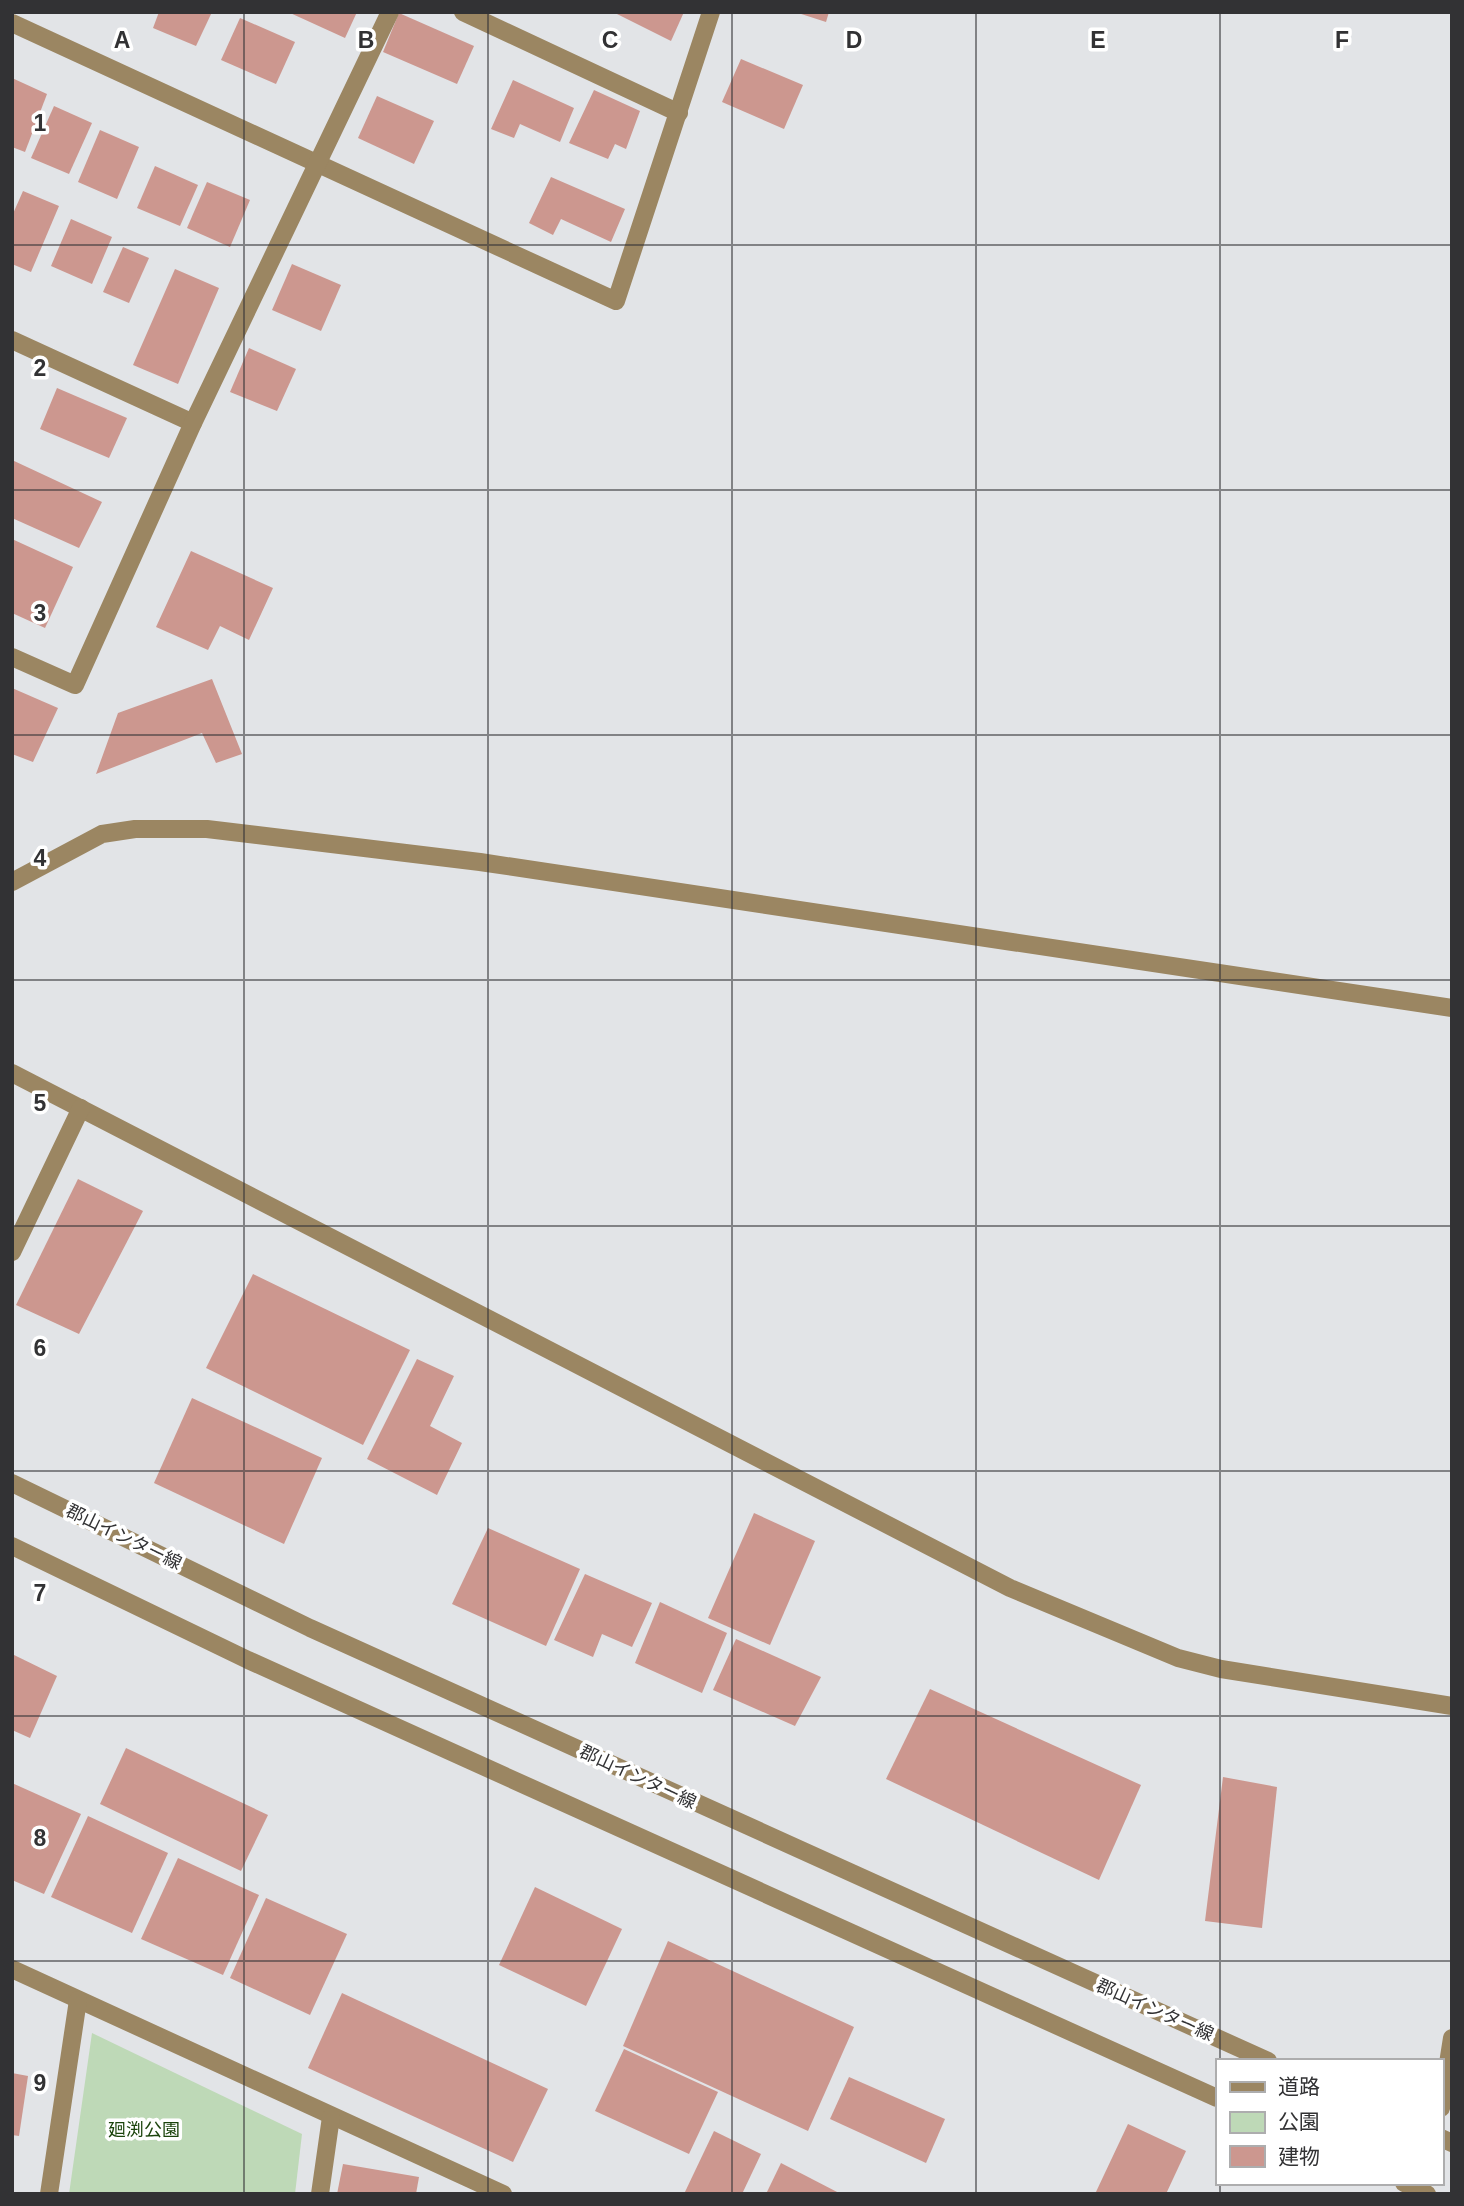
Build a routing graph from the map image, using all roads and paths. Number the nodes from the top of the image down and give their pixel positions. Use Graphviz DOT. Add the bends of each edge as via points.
graph roads {
  1 [pos="390,12"];
  2 [pos="463,12"];
  3 [pos="711,12"];
  4 [pos="12,23"];
  5 [pos="679,113"];
  6 [pos="318,165"];
  7 [pos="12,340"];
  8 [pos="193,423"];
  9 [pos="12,657"];
  10 [pos="12,882"];
  11 [pos="1452,1008"];
  12 [pos="12,1073"];
  13 [pos="81,1108"];
  14 [pos="12,1252"];
  15 [pos="12,1483"];
  16 [pos="12,1546"];
  17 [pos="1452,1706"];
  18 [pos="12,1969"];
  19 [pos="78,2000"];
  20 [pos="1452,2038"];
  21 [pos="1264,2059"];
  22 [pos="1443,2095"];
  23 [pos="1216,2098"];
  24 [pos="331,2117"];
  25 [pos="1408,2185"];
  26 [pos="49,2194"];
  27 [pos="320,2194"];
  28 [pos="503,2194"];
  29 [pos="1428,2194"];
  1 -- 6 [label="street"];
  2 -- 5 [label="street"];
  3 -- 5 [label="street"];
  4 -- 6 [label="street"];
  5 -- 6 [label="street" via="616,301"];
  6 -- 8 [label="street"];
  7 -- 8 [label="street"];
  8 -- 9 [label="street" via="75,685"];
  10 -- 11 [label="street" via="102,834 135,828 207,829 494,864"];
  12 -- 13 [label="street"];
  13 -- 14 [label="street"];
  13 -- 17 [label="street" via="1010,1588 1101,1629 1220,1669"];
  15 -- 21 [label="street, 郡山インター線" via="310,1628"];
  16 -- 23 [label="street" via="248,1660"];
  18 -- 19 [label="street"];
  19 -- 24 [label="street"];
  19 -- 26 [label="street"];
  20 -- 22 [label="street"];
  24 -- 27 [label="street"];
  24 -- 28 [label="street"];
  25 -- 29 [label="street"];
}
